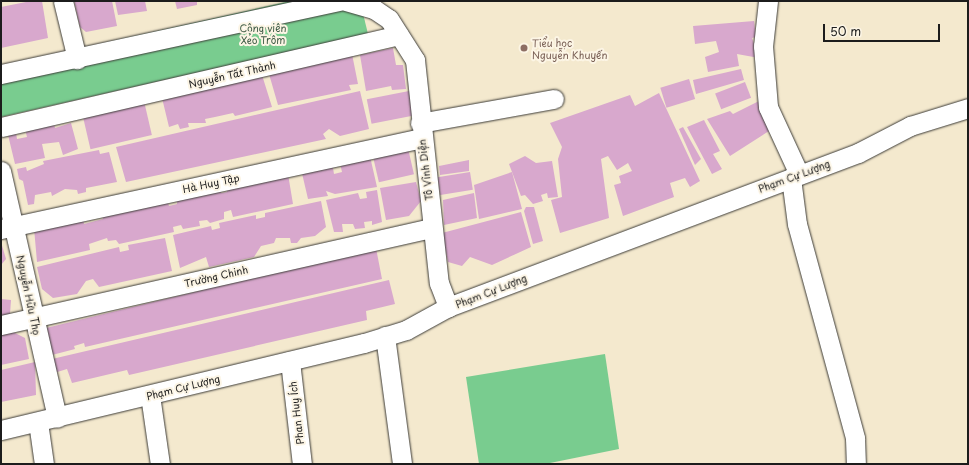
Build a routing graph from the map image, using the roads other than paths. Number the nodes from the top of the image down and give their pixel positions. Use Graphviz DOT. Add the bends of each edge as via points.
graph roads {
  1 [pos="63,1"];
  2 [pos="340,1"];
  3 [pos="346,1"];
  4 [pos="768,1"];
  5 [pos="399,35"];
  6 [pos="77,59"];
  7 [pos="1,74"];
  8 [pos="554,99"];
  9 [pos="968,108"];
  10 [pos="1,127"];
  11 [pos="421,131"];
  12 [pos="1,171"];
  13 [pos="795,176"];
  14 [pos="7,227"];
  15 [pos="432,228"];
  16 [pos="448,307"];
  17 [pos="33,318"];
  18 [pos="1,325"];
  19 [pos="385,336"];
  20 [pos="290,361"];
  21 [pos="150,395"];
  22 [pos="57,418"];
  23 [pos="38,422"];
  24 [pos="1,430"];
  25 [pos="852,463"];
  26 [pos="44,464"];
  27 [pos="160,464"];
  28 [pos="302,464"];
  29 [pos="402,464"];
  1 -- 6 [label="street"];
  2 -- 6 [label="street"];
  3 -- 5 [label="street" via="374,9 389,18"];
  4 -- 13 [label="street" via="763,46 768,107"];
  5 -- 10 [label="street, Nguyễn Tất Thành"];
  5 -- 11 [label="street, Tô Vĩnh Diện" via="415,60"];
  6 -- 7 [label="street"];
  8 -- 11 [label="street, Hà Huy Tập"];
  9 -- 13 [label="street, Phạm Cự Lượng" via="910,126 858,154"];
  11 -- 14 [label="street, Hà Huy Tập"];
  11 -- 15 [label="street, Tô Vĩnh Diện"];
  12 -- 14 [label="street, Nguyễn Hữu Thọ"];
  13 -- 16 [label="street, Phạm Cự Lượng"];
  13 -- 25 [label="street" via="797,224 855,438"];
  14 -- 17 [label="street, Nguyễn Hữu Thọ"];
  15 -- 16 [label="street, Tô Vĩnh Diện" via="439,282"];
  15 -- 17 [label="street, Trường Chinh"];
  16 -- 19 [label="street, Phạm Cự Lượng"];
  17 -- 18 [label="street, Trường Chinh"];
  17 -- 22 [label="street, Nguyễn Hữu Thọ"];
  19 -- 20 [label="street, Phạm Cự Lượng"];
  19 -- 29 [label="street"];
  20 -- 21 [label="street, Phạm Cự Lượng"];
  20 -- 28 [label="street, Phan Huy Ích"];
  21 -- 22 [label="street, Phạm Cự Lượng"];
  21 -- 27 [label="street"];
  22 -- 23 [label="street, Phạm Cự Lượng"];
  23 -- 24 [label="street, Phạm Cự Lượng"];
  23 -- 26 [label="street"];
}
